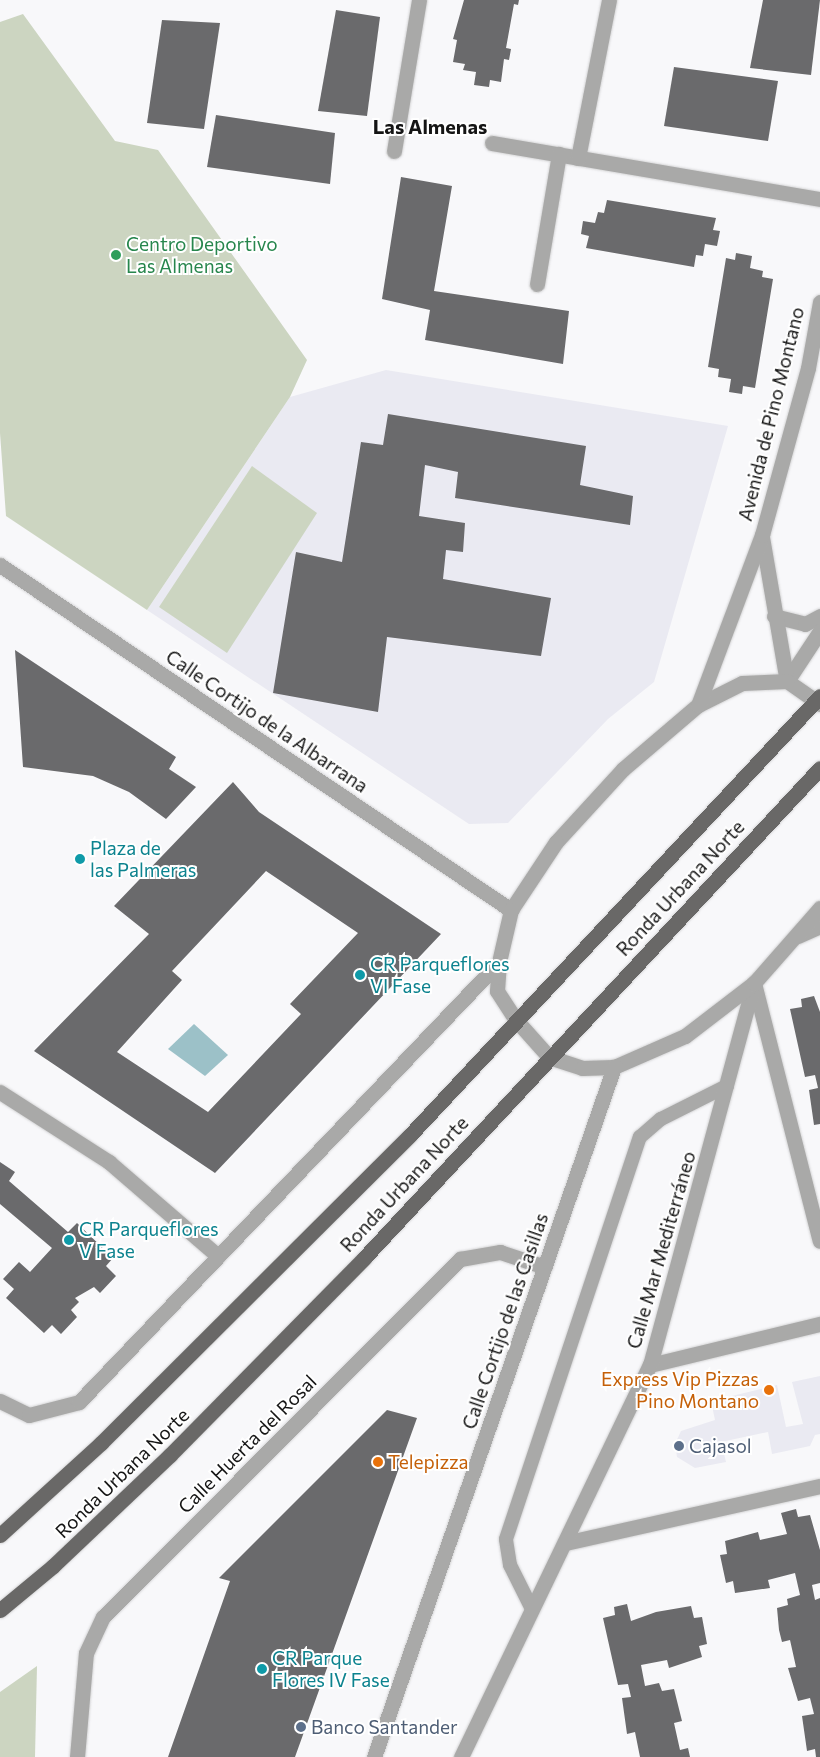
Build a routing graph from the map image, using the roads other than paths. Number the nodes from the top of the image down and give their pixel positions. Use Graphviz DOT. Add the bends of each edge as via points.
graph roads {
  1 [pos="419,0"];
  2 [pos="608,0"];
  3 [pos="492,143"];
  4 [pos="394,151"];
  5 [pos="559,154"];
  6 [pos="578,158"];
  7 [pos="820,199"];
  8 [pos="538,284"];
  9 [pos="820,302"];
  10 [pos="762,536"];
  11 [pos="0,565"];
  12 [pos="774,616"];
  13 [pos="820,616"];
  14 [pos="820,631"];
  15 [pos="787,681"];
  16 [pos="819,700"];
  17 [pos="698,705"];
  18 [pos="820,768"];
  19 [pos="820,908"];
  20 [pos="511,910"];
  21 [pos="820,926"];
  22 [pos="798,936"];
  23 [pos="499,962"];
  24 [pos="754,983"];
  25 [pos="516,1020"];
  26 [pos="549,1057"];
  27 [pos="614,1067"];
  28 [pos="727,1086"];
  29 [pos="0,1092"];
  30 [pos="820,1241"];
  31 [pos="218,1256"];
  32 [pos="545,1267"];
  33 [pos="820,1324"];
  34 [pos="650,1365"];
  35 [pos="0,1401"];
  36 [pos="820,1486"];
  37 [pos="0,1535"];
  38 [pos="565,1543"];
  39 [pos="532,1609"];
  40 [pos="0,1610"];
  41 [pos="77,1757"];
  42 [pos="374,1757"];
  43 [pos="461,1757"];
  1 -- 4 [label="street"];
  2 -- 6 [label="street"];
  3 -- 5 [label="street"];
  5 -- 6 [label="street"];
  5 -- 8 [label="street"];
  6 -- 7 [label="street"];
  9 -- 10 [label="street, Avenida de Pino Montano" via="808,368"];
  10 -- 12 [label="street"];
  10 -- 17 [label="street, Avenida de Pino Montano"];
  11 -- 20 [label="street, Calle Cortijo de la Albarrana"];
  12 -- 13 [label="street" via="805,624"];
  12 -- 15 [label="street"];
  14 -- 15 [label="street"];
  15 -- 16 [label="street"];
  15 -- 17 [label="street" via="742,683"];
  16 -- 25 [label="main road, Ronda Urbana Norte"];
  17 -- 20 [label="street" via="623,769 562,836"];
  18 -- 26 [label="main road, Ronda Urbana Norte"];
  19 -- 22 [label="street"];
  20 -- 23 [label="street"];
  21 -- 22 [label="street"];
  22 -- 24 [label="street"];
  23 -- 25 [label="street" via="497,991"];
  23 -- 31 [label="street"];
  24 -- 27 [label="street" via="685,1036"];
  24 -- 28 [label="street, Calle Mar Mediterráneo"];
  24 -- 30 [label="street"];
  25 -- 26 [label="street"];
  25 -- 37 [label="main road, Ronda Urbana Norte" via="409,1136 253,1292 101,1443"];
  26 -- 27 [label="street" via="582,1068"];
  26 -- 40 [label="main road, Ronda Urbana Norte" via="364,1258 170,1455 53,1566"];
  27 -- 32 [label="street, Calle Cortijo de las Casillas"];
  28 -- 34 [label="street, Calle Mar Mediterráneo"];
  28 -- 39 [label="lane" via="661,1120 640,1137 506,1539 510,1565"];
  29 -- 31 [label="street" via="109,1162"];
  31 -- 35 [label="street" via="79,1402 30,1415"];
  32 -- 41 [label="street, Calle Huerta del Rosal" via="500,1252 460,1259 103,1617 86,1653"];
  32 -- 42 [label="street, Calle Cortijo de las Casillas"];
  33 -- 34 [label="street"];
  34 -- 38 [label="street, Calle Mar Mediterráneo"];
  36 -- 38 [label="street"];
  38 -- 39 [label="street, Calle Mar Mediterráneo"];
  39 -- 43 [label="street, Calle Mar Mediterráneo"];
}
